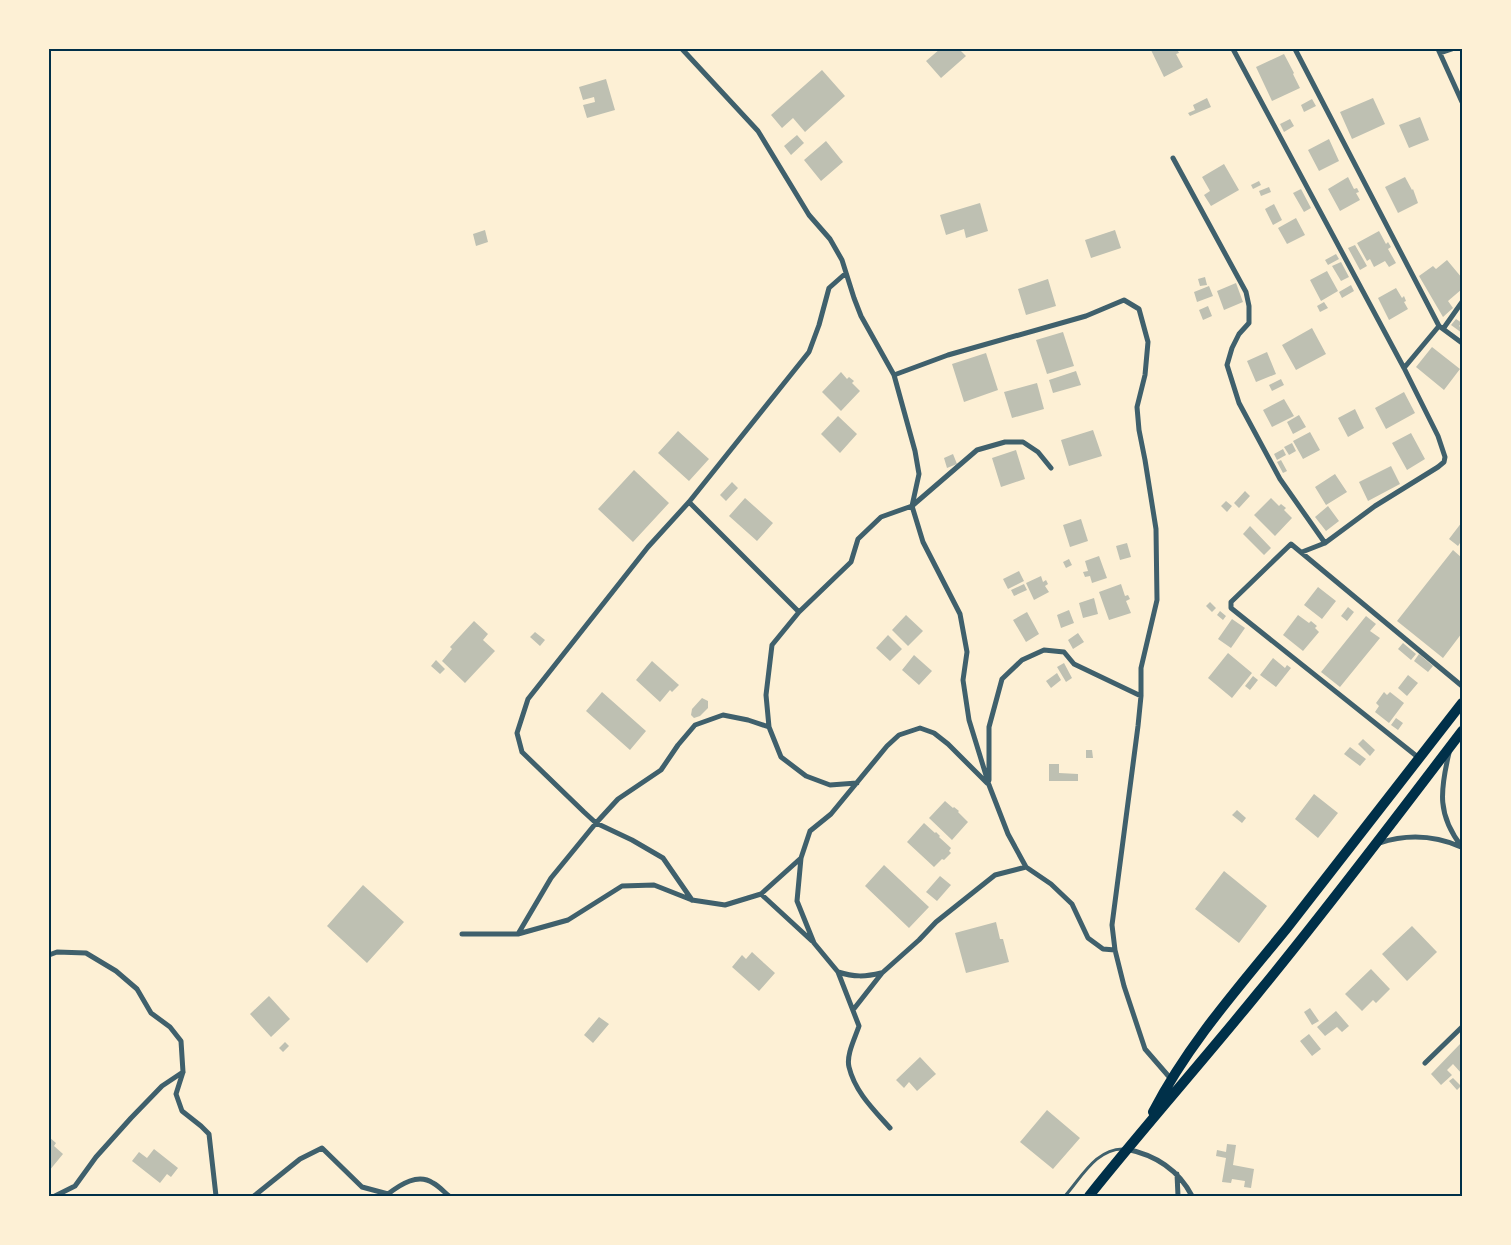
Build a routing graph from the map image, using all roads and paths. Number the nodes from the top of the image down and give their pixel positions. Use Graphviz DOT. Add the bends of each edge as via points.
graph roads {
  1 [pos="682,49"];
  2 [pos="1233,49"];
  3 [pos="1295,49"];
  4 [pos="1452,49"];
  5 [pos="1439,51"];
  6 [pos="1462,102"];
  7 [pos="1174,158"];
  8 [pos="846,273"];
  9 [pos="1462,302"];
  10 [pos="1441,327"];
  11 [pos="1462,344"];
  12 [pos="1404,368"];
  13 [pos="894,375"];
  14 [pos="1051,468"];
  15 [pos="689,502"];
  16 [pos="912,506"];
  17 [pos="1325,543"];
  18 [pos="1302,552"];
  19 [pos="800,612"];
  20 [pos="1462,686"];
  21 [pos="1141,696"];
  22 [pos="1462,703"];
  23 [pos="768,728"];
  24 [pos="1462,732"];
  25 [pos="1450,747"];
  26 [pos="1419,758"];
  27 [pos="857,783"];
  28 [pos="989,785"];
  29 [pos="596,823"];
  30 [pos="1376,844"];
  31 [pos="1462,848"];
  32 [pos="801,858"];
  33 [pos="1026,867"];
  34 [pos="761,894"];
  35 [pos="692,900"];
  36 [pos="462,934"];
  37 [pos="518,934"];
  38 [pos="814,943"];
  39 [pos="1115,950"];
  40 [pos="49,955"];
  41 [pos="838,972"];
  42 [pos="882,973"];
  43 [pos="853,1010"];
  44 [pos="1462,1027"];
  45 [pos="1425,1063"];
  46 [pos="183,1072"];
  47 [pos="1171,1079"];
  48 [pos="1145,1126"];
  49 [pos="890,1128"];
  50 [pos="1126,1149"];
  51 [pos="1177,1174"];
  52 [pos="54,1196"];
  53 [pos="216,1196"];
  54 [pos="254,1196"];
  55 [pos="449,1196"];
  56 [pos="1065,1196"];
  57 [pos="1089,1196"];
  58 [pos="1178,1196"];
  59 [pos="1192,1196"];
  1 -- 8 [label="street" via="758,131 809,215 830,239"];
  2 -- 12 [label="street"];
  3 -- 10 [label="street"];
  4 -- 5 [label="street"];
  5 -- 6 [label="street"];
  7 -- 17 [label="street" via="1246,292 1250,306 1249,323 1239,334 1227,366 1239,403 1280,479"];
  8 -- 13 [label="street" via="861,316"];
  8 -- 15 [label="street" via="829,288 810,352"];
  9 -- 10 [label="street"];
  10 -- 11 [label="street"];
  10 -- 12 [label="street"];
  12 -- 17 [label="street" via="1442,445 1444,462 1374,506"];
  13 -- 16 [label="street" via="919,474"];
  13 -- 21 [label="street" via="1086,316 1124,300 1139,309 1148,342 1145,375 1137,406 1156,530 1157,600 1141,668"];
  14 -- 16 [label="street" via="1038,452 1023,442 1005,442 977,450"];
  15 -- 19 [label="street"];
  15 -- 29 [label="street" via="648,547 528,699 517,733 522,752"];
  16 -- 19 [label="street" via="881,517 858,540 851,562"];
  16 -- 28 [label="street" via="923,542 960,614 967,652 963,680 969,720"];
  17 -- 18 [label="street"];
  18 -- 20 [label="street"];
  18 -- 26 [label="street" via="1291,544 1231,602 1231,608"];
  19 -- 23 [label="street" via="772,645 766,695"];
  21 -- 28 [label="street" via="1074,664 1064,652 1044,650 1022,660 1002,679 989,728"];
  21 -- 39 [label="street" via="1112,925"];
  22 -- 26 [label="main road"];
  23 -- 27 [label="street" via="781,757 806,776 830,785"];
  23 -- 29 [label="street" via="723,715 695,725 661,770 618,799"];
  24 -- 25 [label="main road"];
  25 -- 30 [label="main road"];
  25 -- 31 [label="street" via="1442,795 1447,821"];
  26 -- 47 [label="main road" via="1204,1030"];
  27 -- 28 [label="street" via="887,746 899,736 920,728 934,733 948,744"];
  27 -- 32 [label="street" via="831,814 810,832"];
  28 -- 33 [label="street" via="1008,834"];
  29 -- 35 [label="street" via="663,858"];
  29 -- 37 [label="street" via="551,878"];
  30 -- 31 [label="street" via="1417,836"];
  30 -- 48 [label="main road" via="1185,1082"];
  32 -- 34 [label="street"];
  32 -- 38 [label="street" via="797,902"];
  33 -- 39 [label="street" via="1072,904 1088,938 1104,949"];
  33 -- 42 [label="street" via="995,875 936,922"];
  34 -- 35 [label="street" via="725,905"];
  34 -- 38 [label="street"];
  35 -- 37 [label="street" via="654,885 622,886 568,920"];
  36 -- 37 [label="street"];
  38 -- 41 [label="street"];
  39 -- 47 [label="street" via="1145,1049"];
  40 -- 46 [label="street" via="57,952 86,953 116,971 137,989 152,1013 181,1041"];
  41 -- 42 [label="street" via="866,977"];
  41 -- 43 [label="street"];
  42 -- 43 [label="street"];
  43 -- 49 [label="street" via="859,1026 849,1066 862,1096"];
  44 -- 45 [label="street"];
  46 -- 52 [label="street" via="162,1086 131,1118 75,1186"];
  46 -- 53 [label="street" via="176,1094 182,1111 209,1134"];
  47 -- 48 [label="main road"];
  48 -- 50 [label="main road"];
  50 -- 51 [label="street" via="1157,1159"];
  50 -- 56 [label="lane" via="1111,1150 1099,1157"];
  50 -- 57 [label="main road"];
  51 -- 58 [label="street"];
  51 -- 59 [label="street"];
  54 -- 55 [label="street" via="300,1158 322,1148 362,1187 388,1194 401,1184 418,1178 433,1182"];
}
